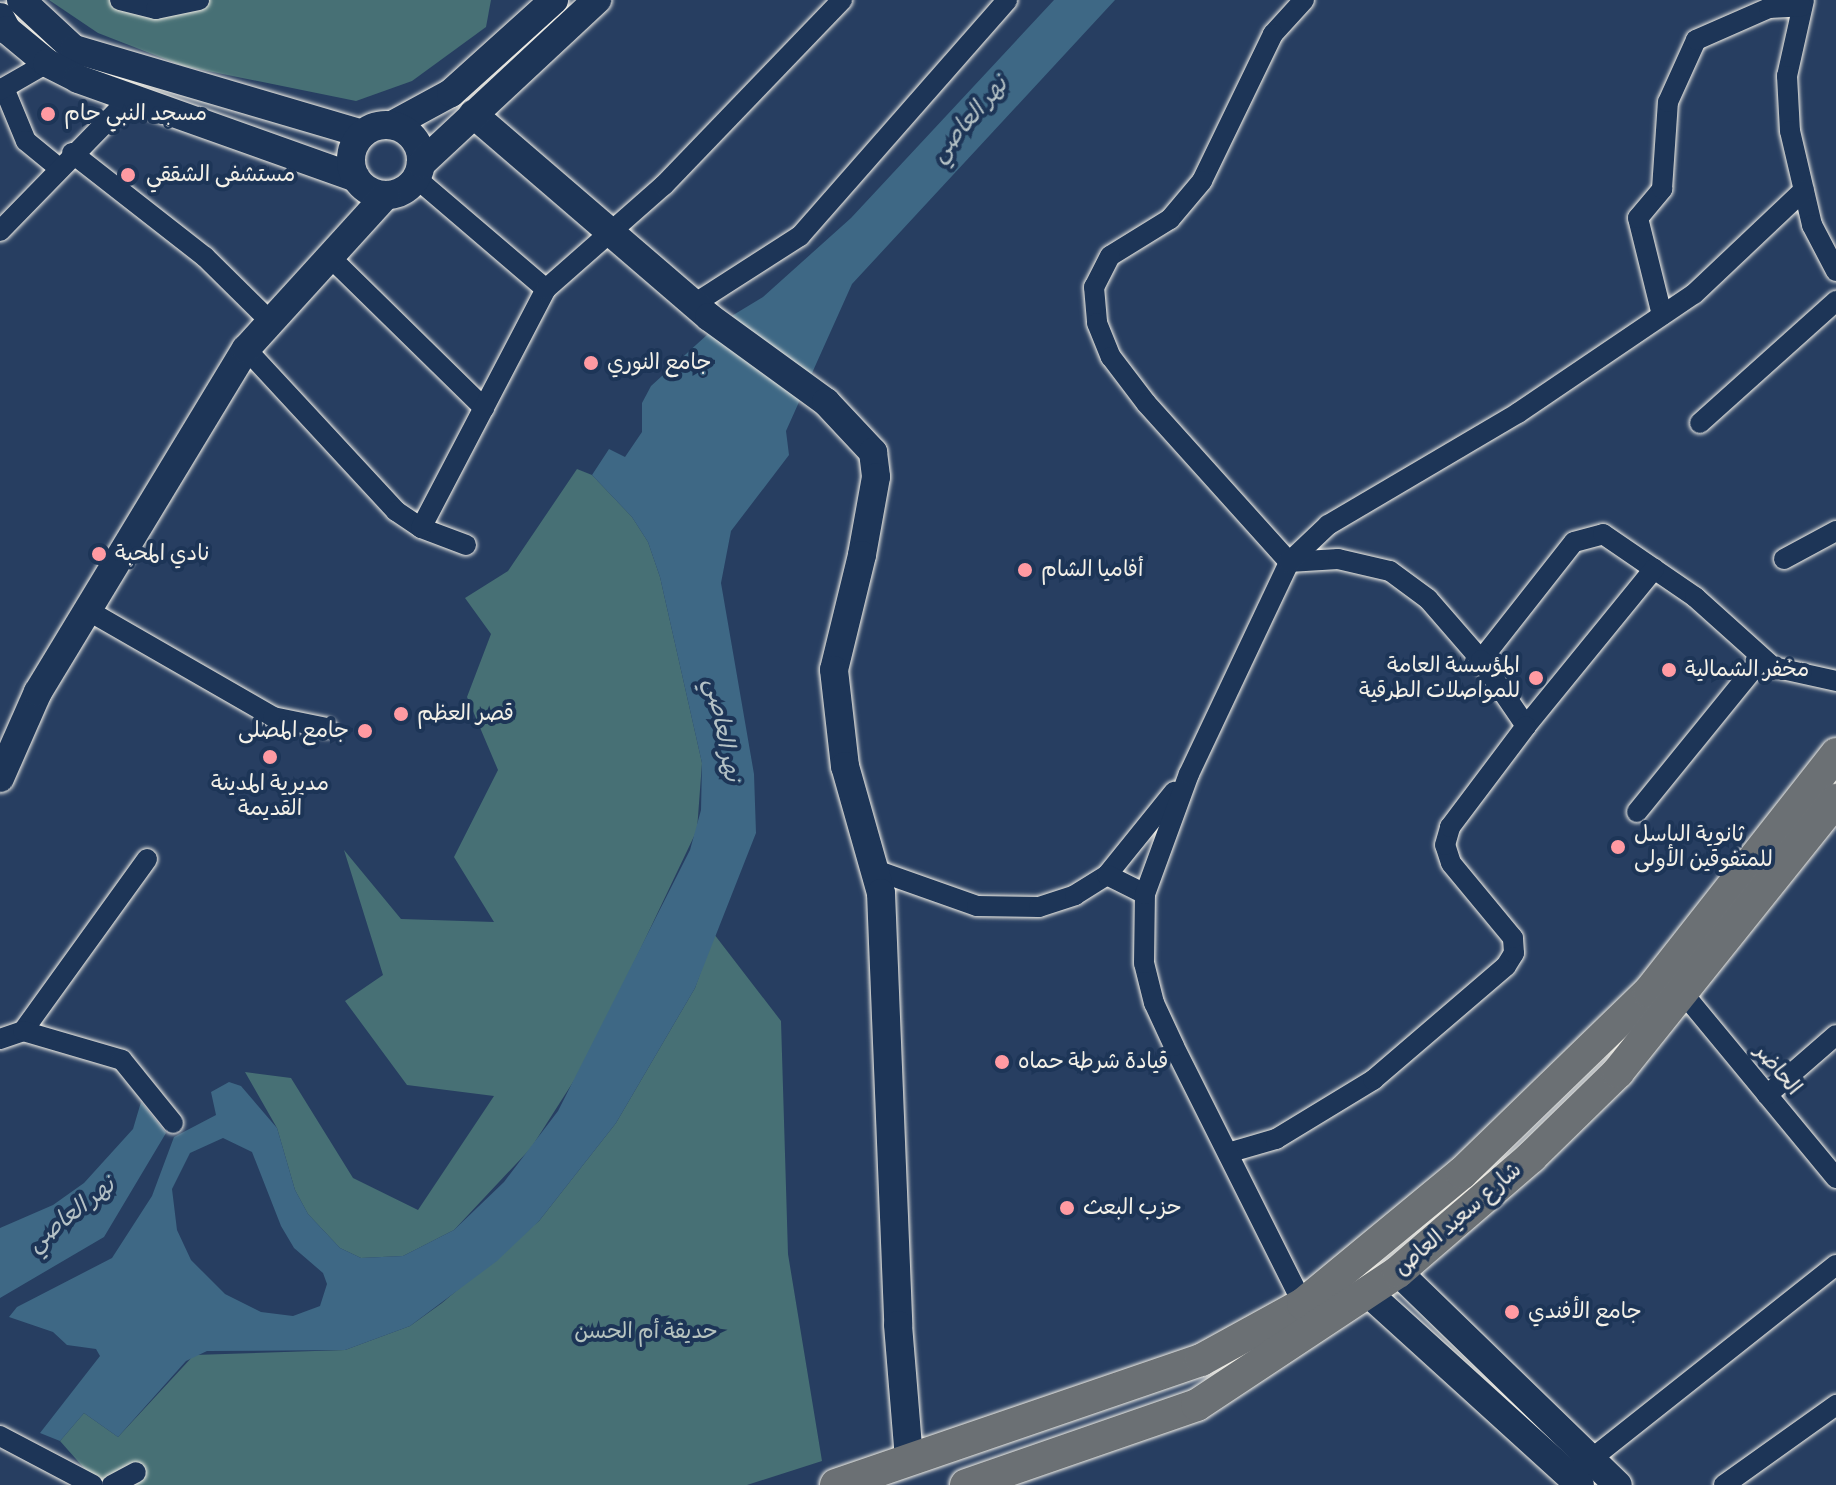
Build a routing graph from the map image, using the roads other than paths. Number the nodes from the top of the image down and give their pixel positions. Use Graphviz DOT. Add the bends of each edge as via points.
graph roads {
  1 [pos="21,0"];
  2 [pos="120,0"];
  3 [pos="199,0"];
  4 [pos="554,0"];
  5 [pos="597,0"];
  6 [pos="842,0"];
  7 [pos="1007,0"];
  8 [pos="1304,0"];
  9 [pos="1803,3"];
  10 [pos="0,17"];
  11 [pos="47,63"];
  12 [pos="2,89"];
  13 [pos="127,101"];
  14 [pos="473,114"];
  15 [pos="392,125"];
  16 [pos="362,134"];
  17 [pos="65,160"];
  18 [pos="419,171"];
  19 [pos="356,178"];
  20 [pos="1804,190"];
  21 [pos="386,195"];
  22 [pos="0,231"];
  23 [pos="610,235"];
  24 [pos="332,259"];
  25 [pos="1836,271"];
  26 [pos="546,289"];
  27 [pos="1836,301"];
  28 [pos="701,310"];
  29 [pos="1662,315"];
  30 [pos="271,322"];
  31 [pos="246,349"];
  32 [pos="484,408"];
  33 [pos="1700,423"];
  34 [pos="421,528"];
  35 [pos="1836,531"];
  36 [pos="466,545"];
  37 [pos="1784,559"];
  38 [pos="1289,562"];
  39 [pos="1654,569"];
  40 [pos="89,611"];
  41 [pos="1762,658"];
  42 [pos="1481,660"];
  43 [pos="1836,681"];
  44 [pos="1526,726"];
  45 [pos="327,728"];
  46 [pos="1836,754"];
  47 [pos="1189,774"];
  48 [pos="0,778"];
  49 [pos="1836,800"];
  50 [pos="1637,812"];
  51 [pos="147,859"];
  52 [pos="878,871"];
  53 [pos="1107,875"];
  54 [pos="1145,894"];
  55 [pos="1683,993"];
  56 [pos="23,1031"];
  57 [pos="1836,1035"];
  58 [pos="0,1039"];
  59 [pos="1767,1095"];
  60 [pos="173,1123"];
  61 [pos="1231,1152"];
  62 [pos="1836,1178"];
  63 [pos="1836,1265"];
  64 [pos="1398,1272"];
  65 [pos="1368,1293"];
  66 [pos="1303,1304"];
  67 [pos="1836,1405"];
  68 [pos="0,1436"];
  69 [pos="911,1471"];
  70 [pos="136,1472"];
  71 [pos="1585,1472"];
  72 [pos="93,1485"];
  73 [pos="112,1485"];
  74 [pos="836,1485"];
  75 [pos="966,1485"];
  76 [pos="1618,1485"];
  77 [pos="1724,1485"];
  1 -- 16 [label="main road" via="65,42 95,58"];
  2 -- 3 [label="street" via="156,9"];
  4 -- 15 [label="main road" via="451,93"];
  5 -- 14 [label="main road"];
  6 -- 23 [label="street"];
  7 -- 28 [label="street" via="800,236"];
  8 -- 38 [label="street" via="1273,34 1202,181 1170,219 1110,256 1094,287 1097,323 1111,357"];
  9 -- 20 [label="street" via="1787,76 1790,131"];
  9 -- 29 [label="street" via="1769,8 1696,40 1668,102 1662,189 1638,218"];
  10 -- 11 [label="main road" via="7,30"];
  11 -- 12 [label="street"];
  11 -- 13 [label="main road"];
  12 -- 17 [label="street" via="26,141"];
  13 -- 17 [label="street"];
  13 -- 19 [label="main road"];
  14 -- 18 [label="main road"];
  14 -- 23 [label="main road"];
  15 -- 16 [label="main road"];
  15 -- 18 [label="main road" via="417,144"];
  16 -- 19 [label="main road" via="351,155"];
  17 -- 22 [label="street"];
  17 -- 30 [label="street" via="205,257"];
  18 -- 21 [label="main road" via="403,190"];
  18 -- 26 [label="street"];
  19 -- 21 [label="main road"];
  20 -- 25 [label="street" via="1812,225"];
  20 -- 29 [label="street" via="1694,294"];
  21 -- 24 [label="main road"];
  23 -- 26 [label="street"];
  23 -- 28 [label="main road"];
  24 -- 30 [label="main road"];
  24 -- 32 [label="street"];
  26 -- 32 [label="street"];
  27 -- 33 [label="street"];
  28 -- 52 [label="main road" via="826,402 865,437 876,460 862,555 834,670 845,766"];
  29 -- 38 [label="street" via="1518,413 1328,525"];
  30 -- 31 [label="main road"];
  31 -- 34 [label="street" via="396,511"];
  31 -- 40 [label="main road"];
  32 -- 34 [label="street"];
  34 -- 36 [label="street"];
  35 -- 37 [label="street"];
  38 -- 42 [label="street" via="1338,559 1390,571 1428,599"];
  38 -- 47 [label="street"];
  39 -- 41 [label="street"];
  39 -- 42 [label="street" via="1603,534 1574,542"];
  39 -- 44 [label="street"];
  40 -- 45 [label="street" via="273,717"];
  40 -- 48 [label="main road" via="38,692"];
  41 -- 43 [label="street" via="1773,667"];
  41 -- 50 [label="street"];
  42 -- 44 [label="street"];
  44 -- 61 [label="street" via="1450,827 1445,845 1451,863 1513,938 1514,953 1506,966 1373,1080 1276,1139"];
  46 -- 66 [label="main road" via="1649,992 1462,1173"];
  47 -- 53 [label="street"];
  47 -- 54 [label="street"];
  49 -- 55 [label="main road, شارع سعيد العاص"];
  51 -- 56 [label="street"];
  52 -- 53 [label="street" via="960,901 1005,910 1057,902"];
  52 -- 69 [label="main road" via="898,1325"];
  53 -- 54 [label="street"];
  54 -- 61 [label="street" via="1144,963 1154,1003"];
  55 -- 59 [label="street, الحاضر"];
  55 -- 64 [label="main road, شارع سعيد العاص" via="1607,1083"];
  56 -- 58 [label="street"];
  56 -- 60 [label="street" via="122,1060"];
  57 -- 59 [label="street"];
  59 -- 62 [label="street, الحاضر"];
  61 -- 66 [label="street"];
  63 -- 71 [label="street"];
  64 -- 65 [label="main road, شارع سعيد العاص"];
  64 -- 71 [label="main road"];
  65 -- 71 [label="main road"];
  65 -- 75 [label="main road, شارع سعيد العاص" via="1197,1405"];
  66 -- 69 [label="main road" via="1201,1360"];
  67 -- 77 [label="street"];
  68 -- 72 [label="street"];
  69 -- 74 [label="main road"];
  70 -- 73 [label="street"];
  71 -- 76 [label="main road"];
}
